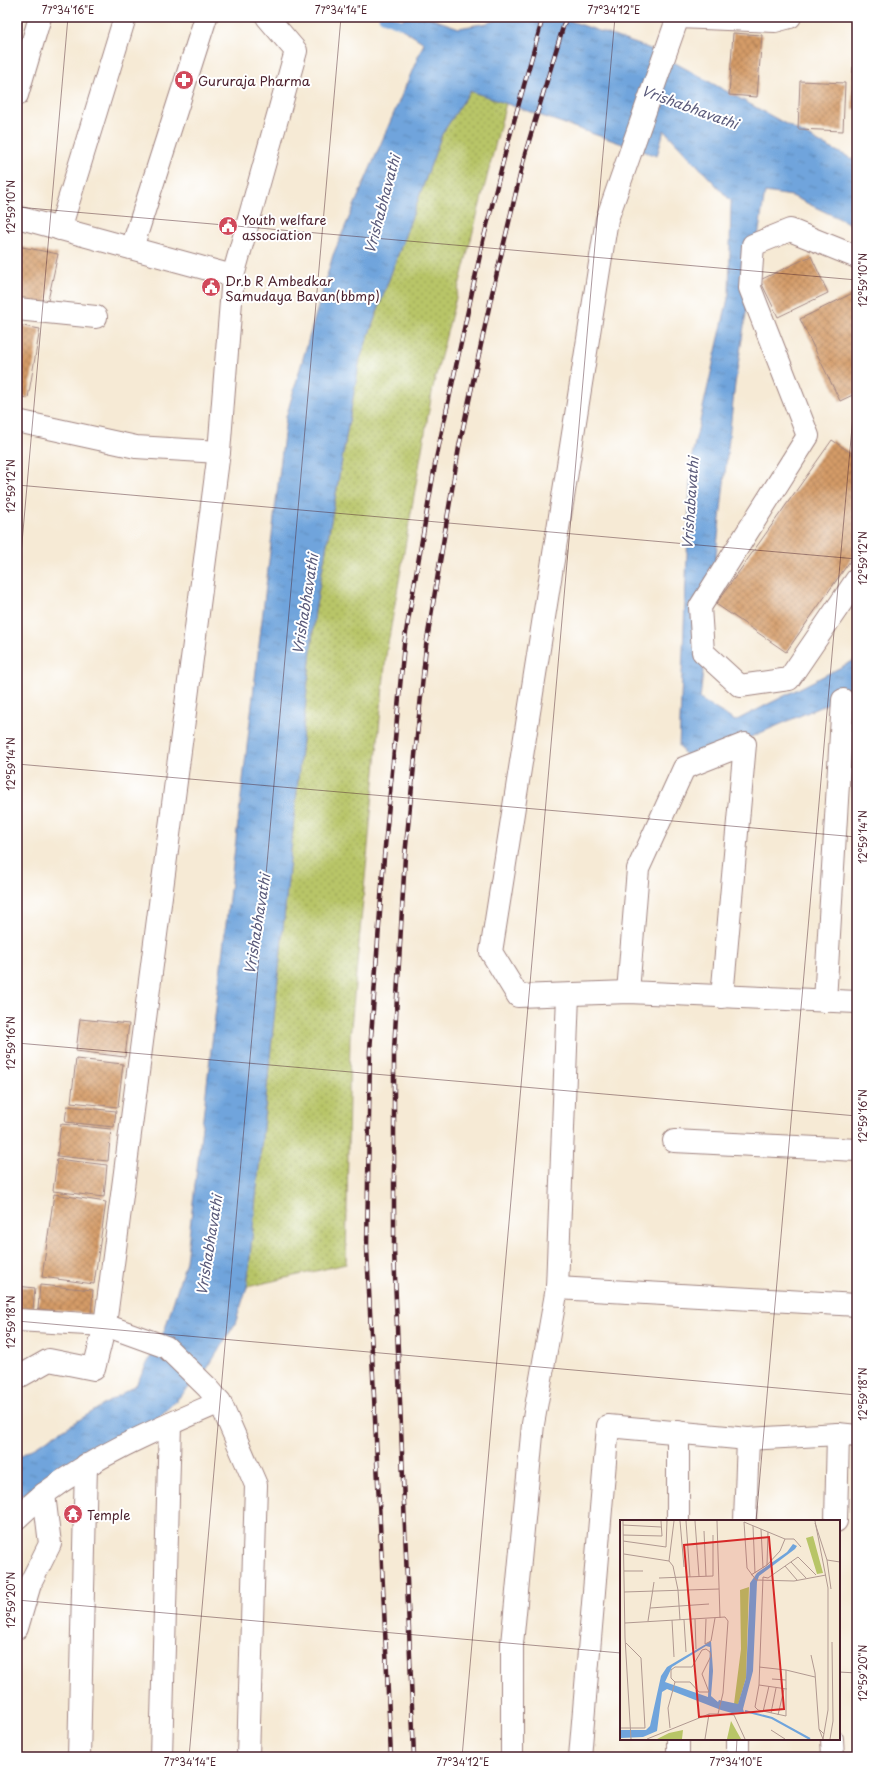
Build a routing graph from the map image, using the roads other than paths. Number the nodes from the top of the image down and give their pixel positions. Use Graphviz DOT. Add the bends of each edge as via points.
graph roads {
  1 [pos="40,17"];
  2 [pos="125,17"];
  3 [pos="206,17"];
  4 [pos="267,17"];
  5 [pos="678,17"];
  6 [pos="780,18"];
  7 [pos="17,95"];
  8 [pos="17,217"];
  9 [pos="60,229"];
  10 [pos="132,248"];
  11 [pos="857,257"];
  12 [pos="233,276"];
  13 [pos="17,309"];
  14 [pos="96,317"];
  15 [pos="17,421"];
  16 [pos="219,452"];
  17 [pos="857,579"];
  18 [pos="843,700"];
  19 [pos="628,992"];
  20 [pos="568,995"];
  21 [pos="722,997"];
  22 [pos="825,1001"];
  23 [pos="857,1002"];
  24 [pos="674,1141"];
  25 [pos="857,1150"];
  26 [pos="557,1288"];
  27 [pos="857,1305"];
  28 [pos="17,1320"];
  29 [pos="105,1325"];
  30 [pos="17,1378"];
  31 [pos="214,1395"];
  32 [pos="170,1424"];
  33 [pos="678,1432"];
  34 [pos="848,1435"];
  35 [pos="748,1439"];
  36 [pos="86,1465"];
  37 [pos="44,1494"];
  38 [pos="17,1518"];
  39 [pos="678,1520"];
  40 [pos="745,1520"];
  41 [pos="836,1520"];
  42 [pos="17,1628"];
  43 [pos="678,1740"];
  44 [pos="738,1740"];
  45 [pos="832,1740"];
  46 [pos="78,1757"];
  47 [pos="161,1757"];
  48 [pos="248,1757"];
  49 [pos="512,1757"];
  50 [pos="580,1757"];
  51 [pos="678,1757"];
  52 [pos="738,1757"];
  53 [pos="833,1757"];
  1 -- 7 [label="street"];
  2 -- 9 [label="street"];
  3 -- 10 [label="street"];
  4 -- 12 [label="street" via="296,51"];
  5 -- 6 [label="street"];
  5 -- 20 [label="street" via="607,218 491,952 518,996"];
  8 -- 9 [label="street"];
  9 -- 10 [label="street"];
  10 -- 12 [label="street"];
  11 -- 17 [label="street" via="790,230 753,245 750,288 808,436 700,607 703,652 740,686 789,679"];
  12 -- 16 [label="street"];
  13 -- 14 [label="street"];
  15 -- 16 [label="street" via="136,447"];
  16 -- 29 [label="street"];
  18 -- 22 [label="street"];
  19 -- 20 [label="street"];
  19 -- 21 [label="street"];
  19 -- 21 [label="street" via="638,869 684,768 745,744"];
  20 -- 26 [label="street"];
  21 -- 22 [label="street"];
  22 -- 23 [label="street"];
  24 -- 25 [label="street"];
  26 -- 27 [label="street"];
  26 -- 49 [label="street" via="533,1424 512,1644"];
  28 -- 29 [label="street"];
  29 -- 30 [label="street" via="94,1368 49,1360"];
  29 -- 31 [label="street" via="166,1347"];
  31 -- 32 [label="street"];
  31 -- 48 [label="street" via="256,1484"];
  32 -- 36 [label="street"];
  32 -- 47 [label="street"];
  33 -- 35 [label="street"];
  33 -- 39 [label="street"];
  33 -- 50 [label="street" via="608,1426"];
  34 -- 35 [label="street"];
  34 -- 41 [label="street"];
  35 -- 40 [label="street"];
  36 -- 37 [label="street"];
  36 -- 46 [label="street"];
  37 -- 38 [label="street"];
  37 -- 42 [label="street" via="50,1544 30,1584"];
  43 -- 51 [label="street"];
  44 -- 52 [label="street"];
  45 -- 53 [label="street"];
}
